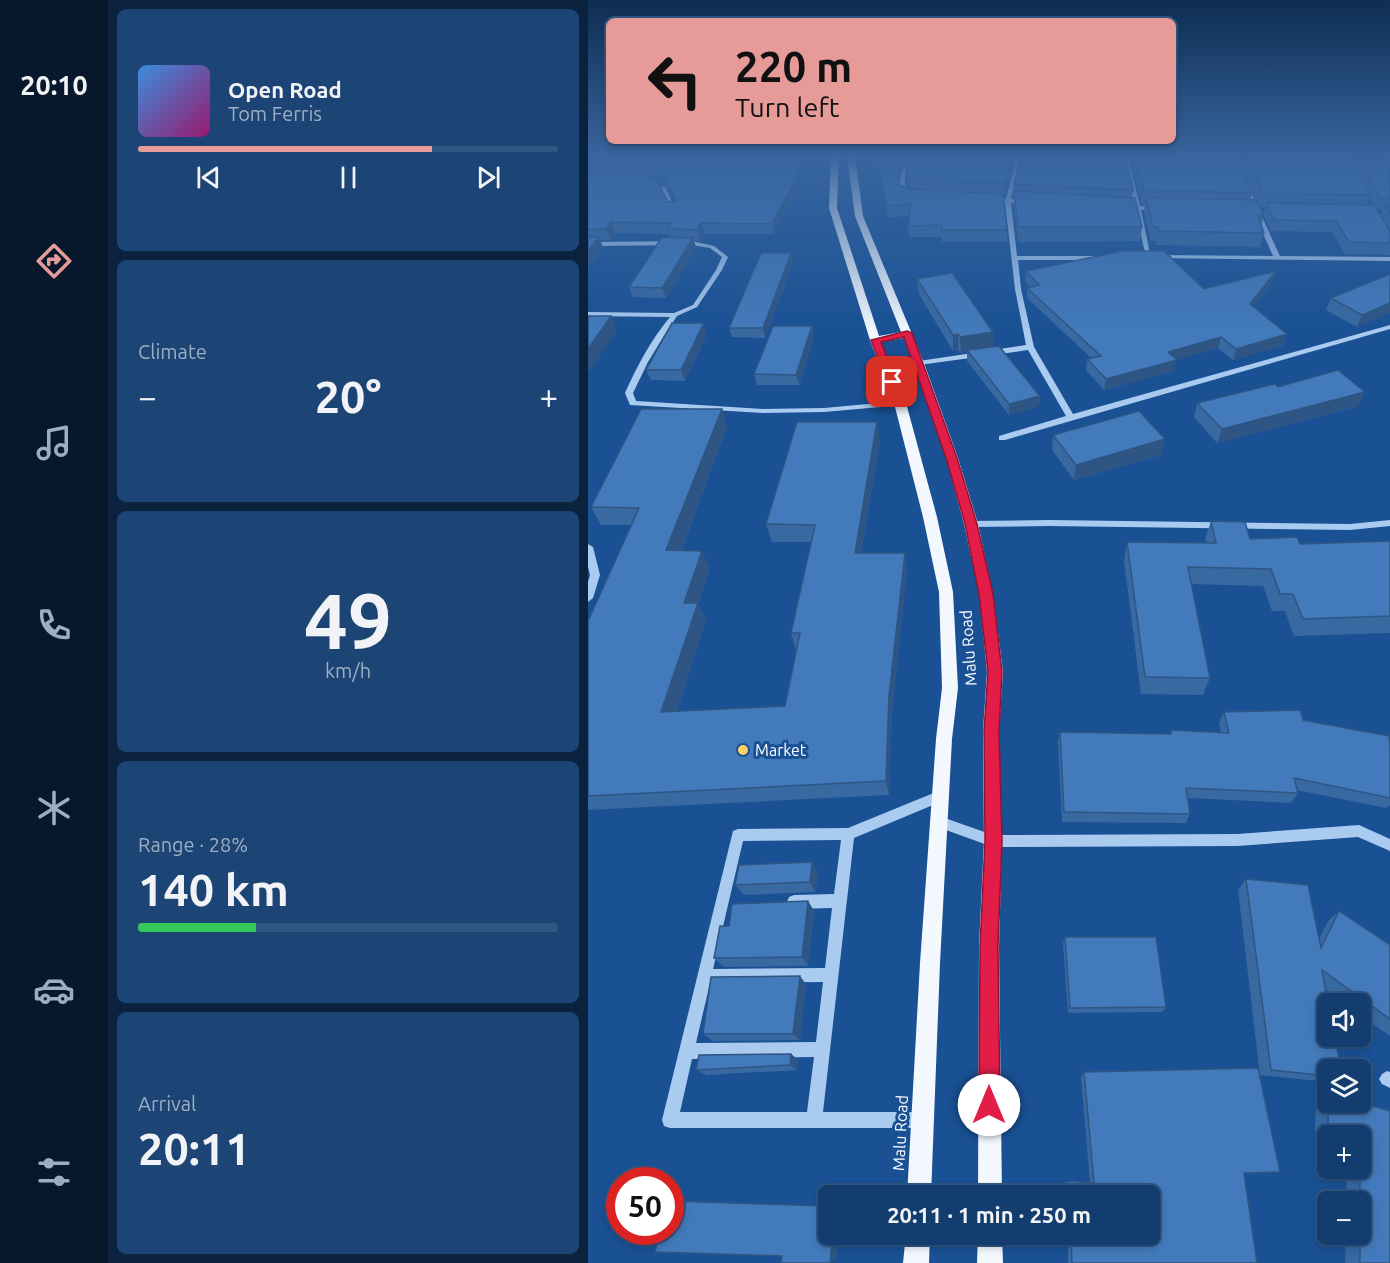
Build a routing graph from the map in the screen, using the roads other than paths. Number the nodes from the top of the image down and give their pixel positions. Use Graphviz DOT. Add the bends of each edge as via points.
graph roads {
  1 [pos="835,214"];
  2 [pos="859,214"];
  3 [pos="1010,214"];
  4 [pos="1138,214"];
  5 [pos="1258,214"];
  6 [pos="588,244"];
  7 [pos="1138,257"];
  8 [pos="1149,257"];
  9 [pos="1277,257"];
  10 [pos="1015,258"];
  11 [pos="1115,258"];
  12 [pos="1390,259"];
  13 [pos="588,314"];
  14 [pos="675,315"];
  15 [pos="1390,327"];
  16 [pos="907,333"];
  17 [pos="875,340"];
  18 [pos="1030,347"];
  19 [pos="919,363"];
  20 [pos="900,403"];
  21 [pos="1071,417"];
  22 [pos="1002,438"];
  23 [pos="1390,523"];
  24 [pos="971,524"];
  25 [pos="588,547"];
  26 [pos="588,598"];
  27 [pos="940,796"];
  28 [pos="939,822"];
  29 [pos="848,834"];
  30 [pos="993,841"];
  31 [pos="1390,845"];
  32 [pos="840,901"];
  33 [pos="781,903"];
  34 [pos="831,975"];
  35 [pos="705,976"];
  36 [pos="822,1049"];
  37 [pos="687,1051"];
  38 [pos="814,1120"];
  39 [pos="923,1120"];
  40 [pos="920,1185"];
  41 [pos="990,1185"];
  42 [pos="917,1245"];
  43 [pos="990,1245"];
  44 [pos="916,1263"];
  45 [pos="990,1263"];
  1 -- 17 [label="main road, Malu Road"];
  2 -- 16 [label="main road, Malu Road"];
  3 -- 10 [label="street"];
  4 -- 8 [label="street"];
  5 -- 9 [label="street"];
  6 -- 14 [label="street" via="692,243 712,248 725,257 695,306"];
  7 -- 8 [label="street"];
  8 -- 9 [label="street"];
  9 -- 12 [label="street"];
  10 -- 11 [label="street"];
  10 -- 18 [label="street"];
  13 -- 14 [label="street"];
  14 -- 20 [label="street" via="660,333 634,381 629,393 633,403 763,411"];
  15 -- 21 [label="street"];
  16 -- 17 [label="main road"];
  16 -- 19 [label="main road, Malu Road"];
  17 -- 20 [label="main road, Malu Road"];
  18 -- 19 [label="street"];
  18 -- 21 [label="street"];
  19 -- 24 [label="main road, Malu Road"];
  20 -- 27 [label="main road, Malu Road" via="946,592 950,688"];
  21 -- 22 [label="street"];
  23 -- 24 [label="street" via="1350,527"];
  24 -- 30 [label="main road, Malu Road" via="986,594 995,672 991,731"];
  25 -- 26 [label="street" via="595,575"];
  27 -- 28 [label="main road, Malu Road"];
  27 -- 29 [label="street"];
  28 -- 30 [label="street"];
  28 -- 39 [label="main road, Malu Road"];
  29 -- 32 [label="street"];
  29 -- 35 [label="street" via="738,835 727,905"];
  30 -- 31 [label="street" via="1237,840 1359,831"];
  30 -- 41 [label="main road, Malu Road" via="989,946"];
  32 -- 33 [label="street"];
  32 -- 34 [label="street"];
  34 -- 35 [label="street"];
  34 -- 36 [label="street"];
  35 -- 37 [label="street"];
  36 -- 37 [label="street"];
  36 -- 38 [label="street"];
  37 -- 38 [label="street" via="670,1120"];
  38 -- 39 [label="street"];
  39 -- 40 [label="main road, Malu Road"];
  42 -- 44 [label="main road"];
  43 -- 45 [label="main road"];
}
